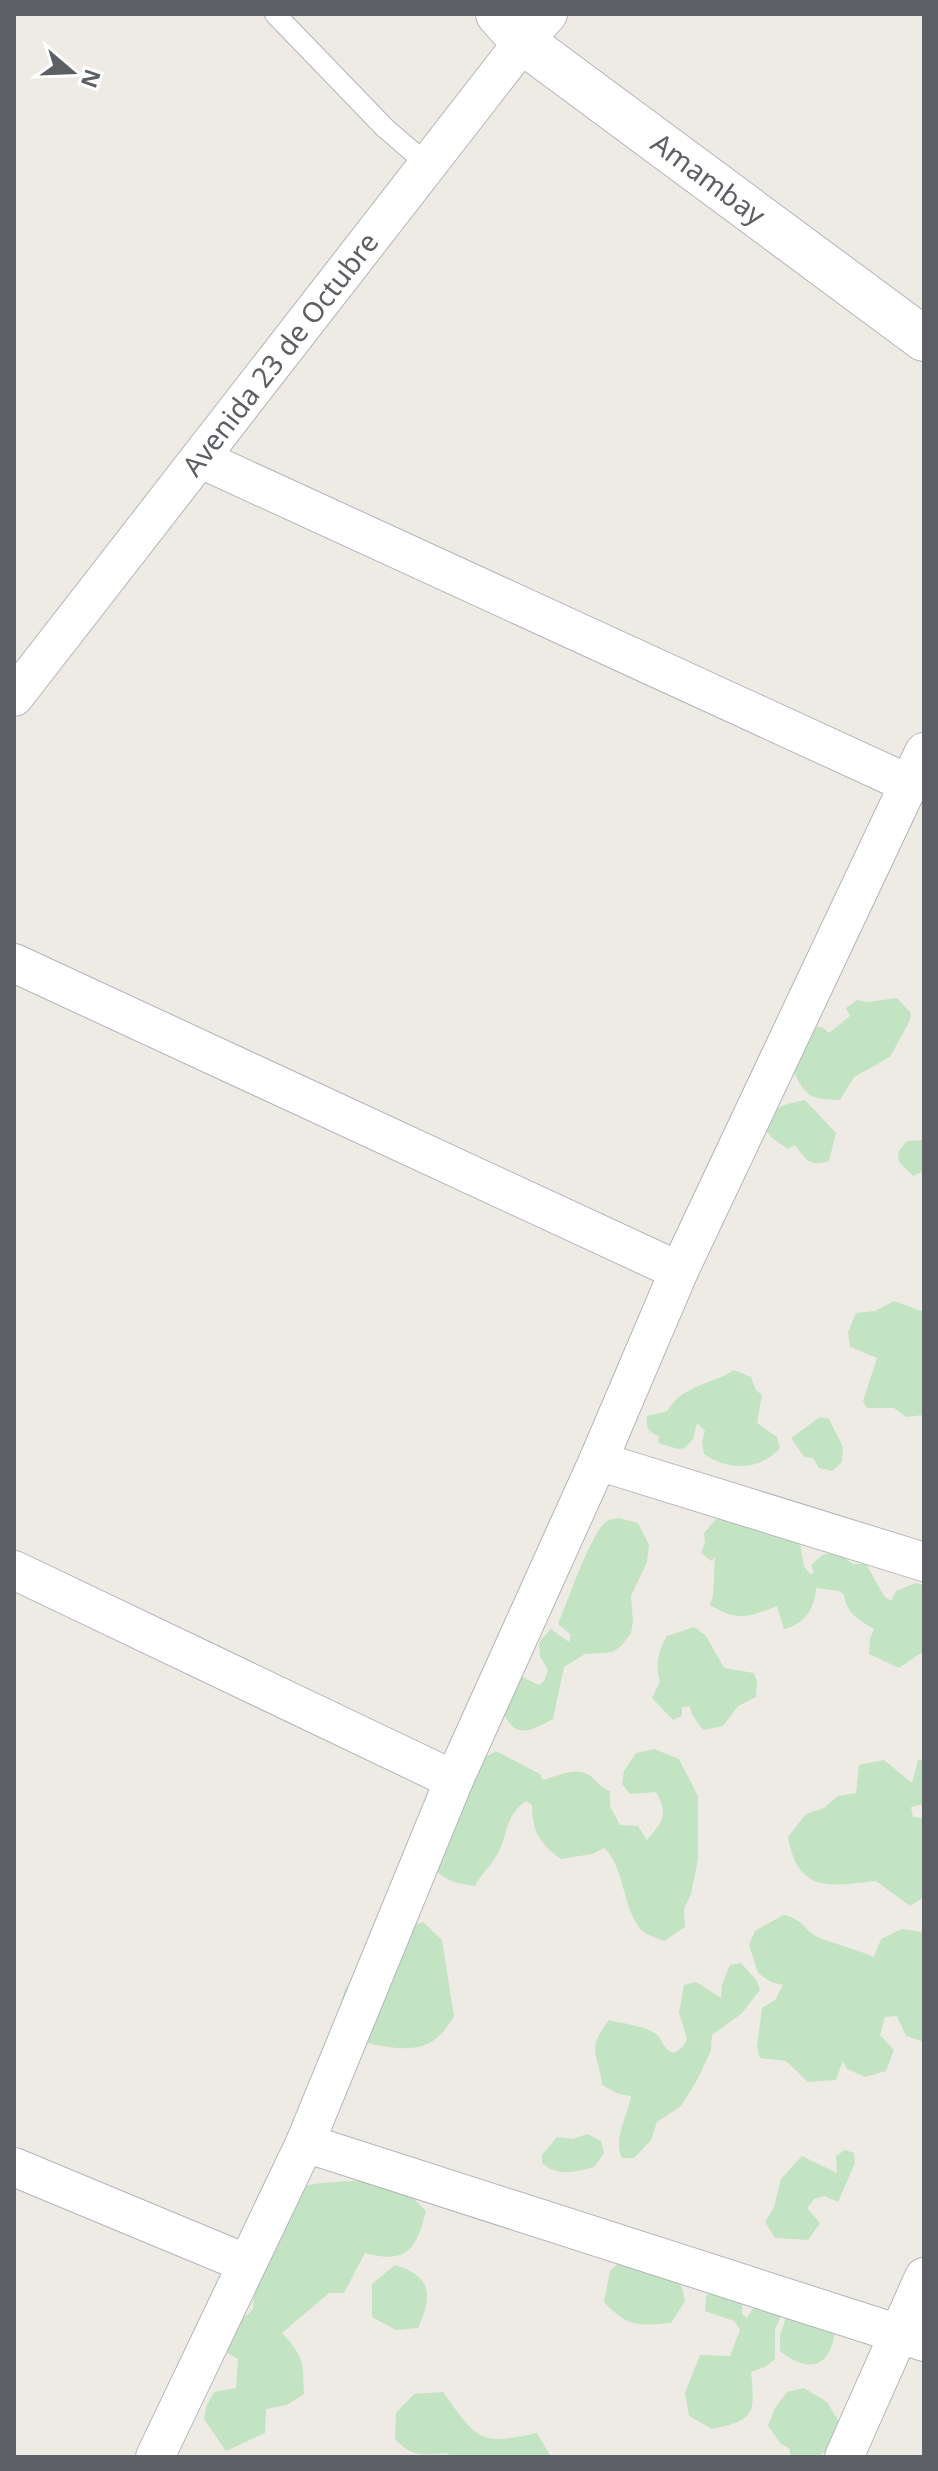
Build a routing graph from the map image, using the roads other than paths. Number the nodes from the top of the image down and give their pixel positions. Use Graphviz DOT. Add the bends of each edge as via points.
graph roads {
  1 [pos="275,14"];
  2 [pos="523,23"];
  3 [pos="428,165"];
  4 [pos="924,339"];
  5 [pos="201,459"];
  6 [pos="14,697"];
  7 [pos="916,768"];
  8 [pos="14,963"];
  9 [pos="679,1271"];
  10 [pos="598,1461"];
  11 [pos="924,1562"];
  12 [pos="14,1570"];
  13 [pos="454,1780"];
  14 [pos="305,2143"];
  15 [pos="14,2167"];
  16 [pos="245,2263"];
  17 [pos="924,2277"];
  18 [pos="912,2337"];
  19 [pos="155,2457"];
  20 [pos="844,2457"];
  1 -- 3 [label="lane"];
  2 -- 3 [label="street, Avenida 23 de Octubre"];
  2 -- 4 [label="street, Amambay"];
  3 -- 5 [label="street, Avenida 23 de Octubre"];
  5 -- 6 [label="street, Avenida 23 de Octubre"];
  5 -- 7 [label="street"];
  7 -- 9 [label="street"];
  8 -- 9 [label="street"];
  9 -- 10 [label="street"];
  10 -- 11 [label="street"];
  10 -- 13 [label="street"];
  12 -- 13 [label="street"];
  13 -- 14 [label="street"];
  14 -- 16 [label="street"];
  14 -- 18 [label="street"];
  15 -- 16 [label="street"];
  16 -- 19 [label="street"];
  17 -- 18 [label="street"];
  18 -- 20 [label="street"];
}
